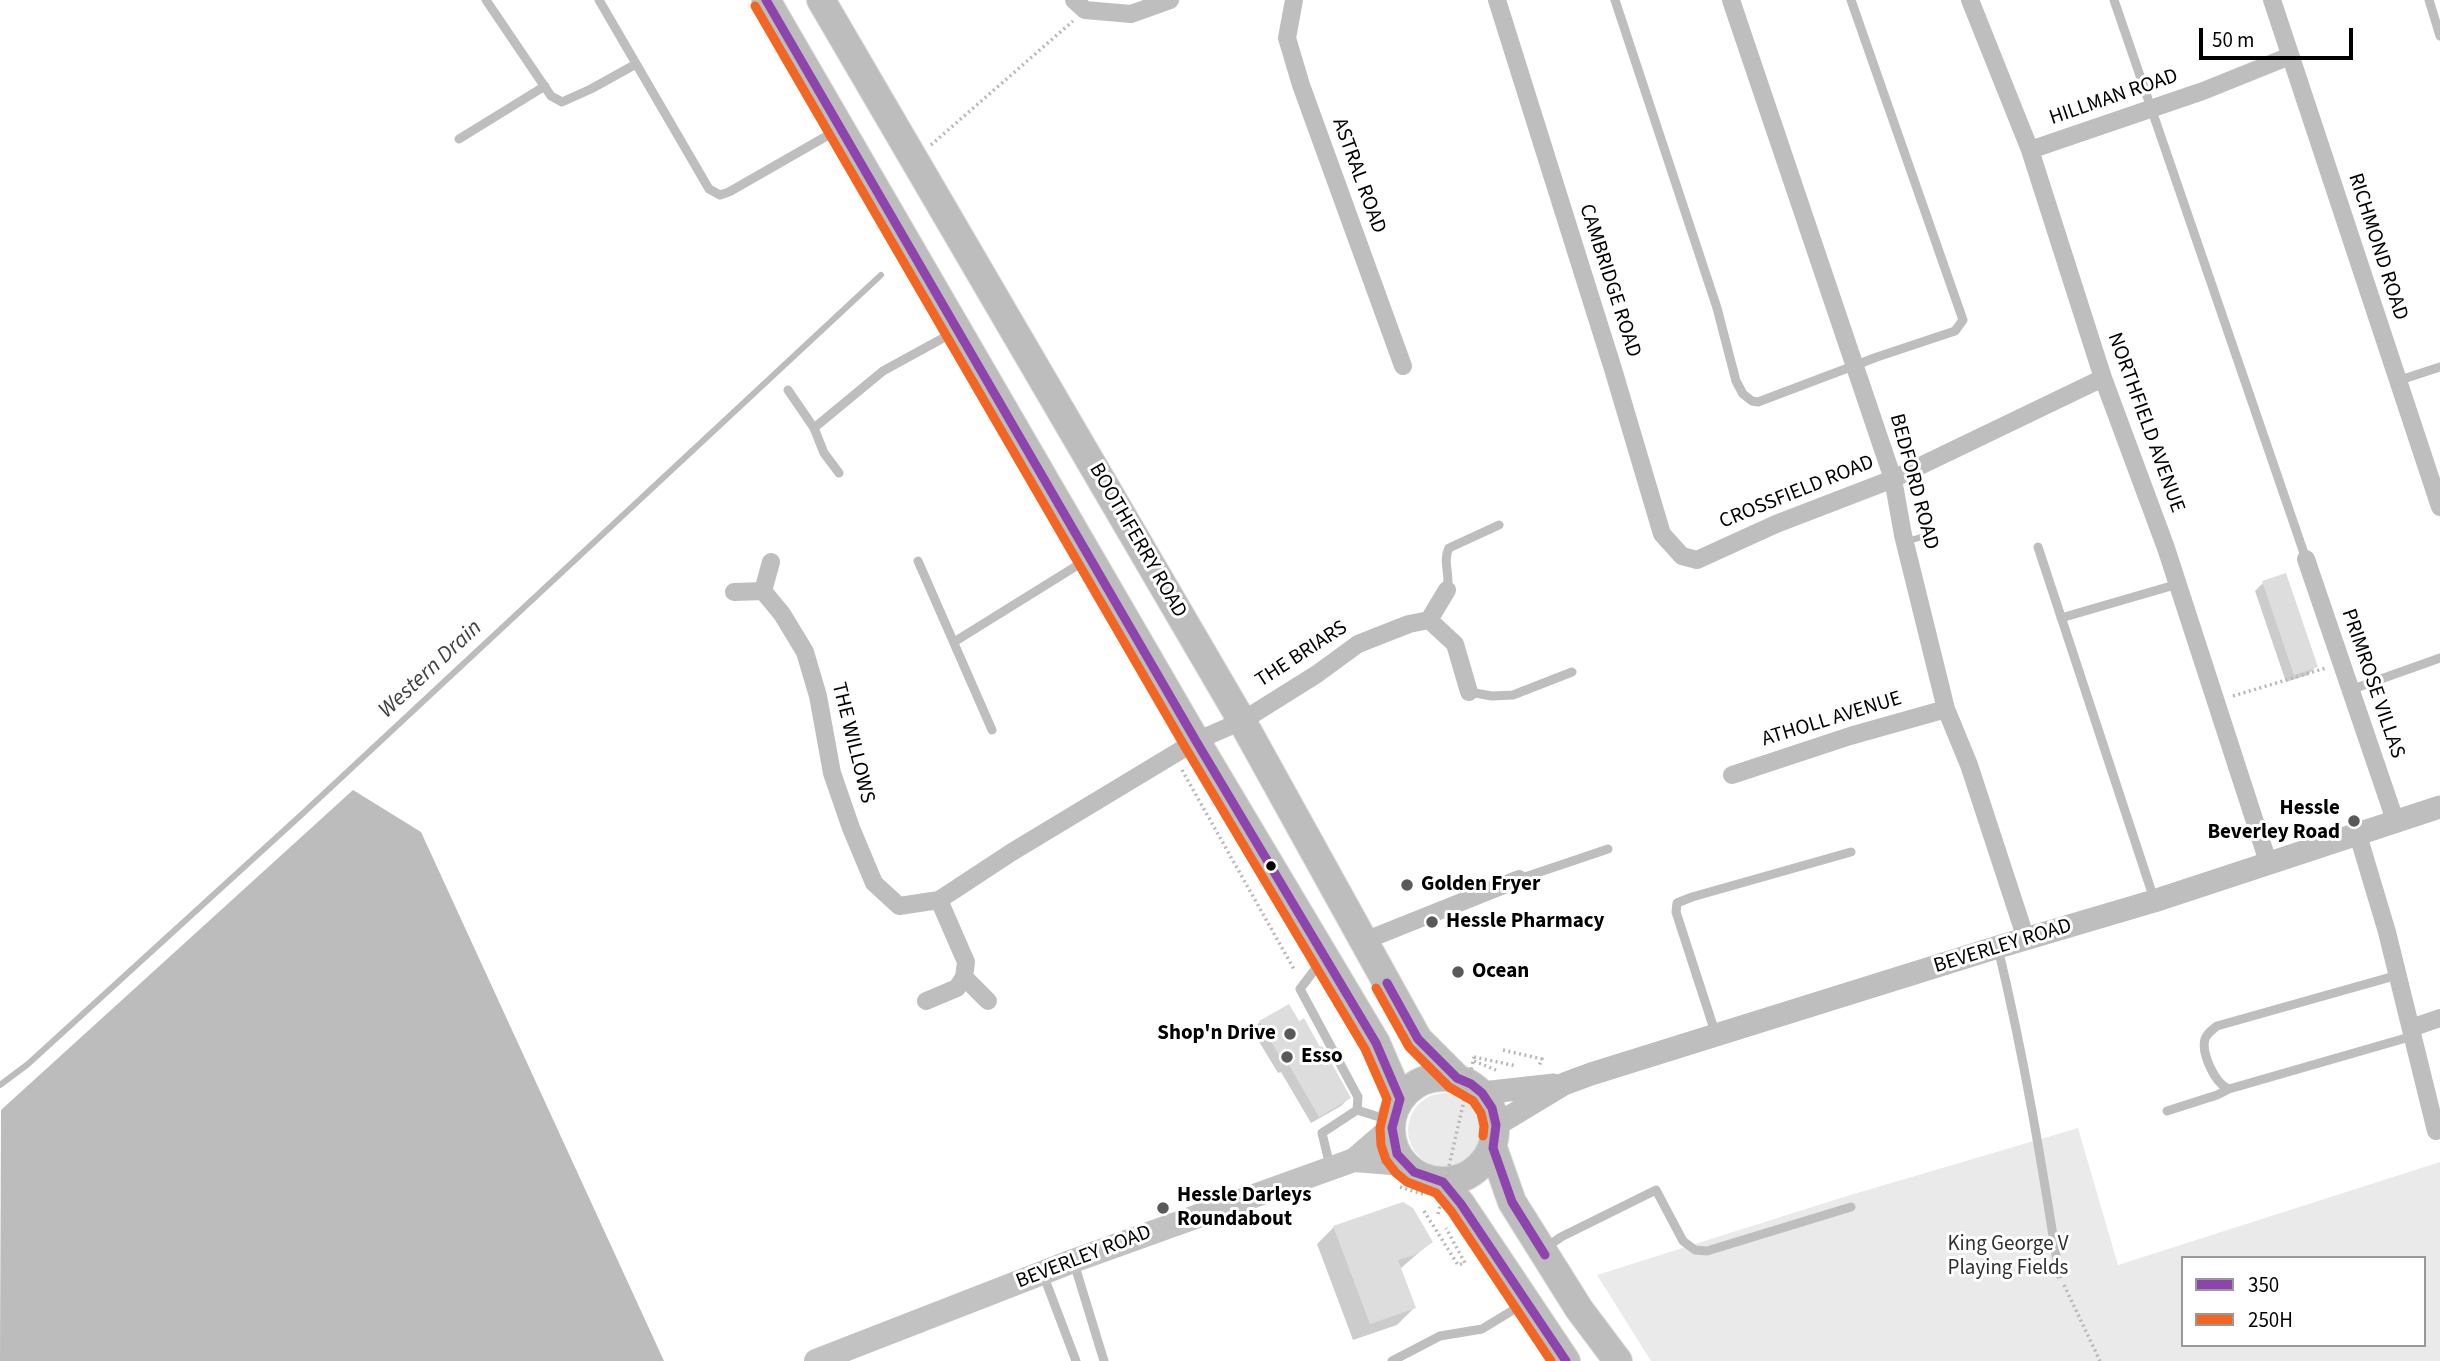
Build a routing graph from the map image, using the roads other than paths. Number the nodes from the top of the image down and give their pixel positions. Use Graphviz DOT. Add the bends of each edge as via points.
graph roads {
  1 [pos="486,0"];
  2 [pos="599,0"];
  3 [pos="765,0"];
  4 [pos="821,0"];
  5 [pos="1170,0"];
  6 [pos="1294,0"];
  7 [pos="1497,0"];
  8 [pos="1615,0"];
  9 [pos="1731,0"];
  10 [pos="1851,0"];
  11 [pos="1970,0"];
  12 [pos="2114,0"];
  13 [pos="2272,0"];
  14 [pos="2428,0"];
  15 [pos="1079,5"];
  16 [pos="2440,36"];
  17 [pos="2290,56"];
  18 [pos="636,64"];
  19 [pos="545,86"];
  20 [pos="2153,109"];
  21 [pos="840,129"];
  22 [pos="459,139"];
  23 [pos="2030,150"];
  24 [pos="957,330"];
  25 [pos="1856,365"];
  26 [pos="1403,366"];
  27 [pos="2440,367"];
  28 [pos="2103,378"];
  29 [pos="2397,381"];
  30 [pos="788,390"];
  31 [pos="814,428"];
  32 [pos="839,473"];
  33 [pos="1893,479"];
  34 [pos="2440,507"];
  35 [pos="1499,525"];
  36 [pos="2038,547"];
  37 [pos="1090,558"];
  38 [pos="2306,559"];
  39 [pos="1697,560"];
  40 [pos="918,561"];
  41 [pos="771,562"];
  42 [pos="2178,583"];
  43 [pos="1447,590"];
  44 [pos="763,591"];
  45 [pos="734,592"];
  46 [pos="2061,618"];
  47 [pos="1429,620"];
  48 [pos="954,642"];
  49 [pos="2440,658"];
  50 [pos="1572,672"];
  51 [pos="2350,690"];
  52 [pos="1469,692"];
  53 [pos="1946,709"];
  54 [pos="1242,721"];
  55 [pos="992,730"];
  56 [pos="1185,748"];
  57 [pos="1732,775"];
  58 [pos="2440,807"];
  59 [pos="2396,823"];
  60 [pos="2358,835"];
  61 [pos="1608,849"];
  62 [pos="1851,852"];
  63 [pos="2269,864"];
  64 [pos="1519,879"];
  65 [pos="939,900"];
  66 [pos="2154,901"];
  67 [pos="2026,939"];
  68 [pos="1364,941"];
  69 [pos="1998,947"];
  70 [pos="1324,957"];
  71 [pos="2398,975"];
  72 [pos="964,977"];
  73 [pos="988,1000"];
  74 [pos="926,1001"];
  75 [pos="2440,1018"];
  76 [pos="2412,1032"];
  77 [pos="1716,1034"];
  78 [pos="1466,1068"];
  79 [pos="1564,1084"];
  80 [pos="2229,1089"];
  81 [pos="1482,1093"];
  82 [pos="1357,1110"];
  83 [pos="2167,1111"];
  84 [pos="1394,1116"];
  85 [pos="2435,1131"];
  86 [pos="1494,1137"];
  87 [pos="1342,1164"];
  88 [pos="1402,1176"];
  89 [pos="1435,1193"];
  90 [pos="1851,1207"];
  91 [pos="1542,1250"];
  92 [pos="1073,1261"];
  93 [pos="1043,1273"];
  94 [pos="2059,1274"];
  95 [pos="1525,1302"];
  96 [pos="816,1361"];
  97 [pos="1076,1361"];
  98 [pos="1104,1361"];
  99 [pos="1392,1361"];
  100 [pos="1566,1361"];
  101 [pos="1618,1361"];
  1 -- 19 [label="lane"];
  2 -- 18 [label="lane"];
  3 -- 21 [label="main road"];
  4 -- 54 [label="main road, BOOTHFERRY ROAD"];
  5 -- 15 [label="street" via="1131,14"];
  6 -- 26 [label="street, ASTRAL ROAD" via="1287,38"];
  7 -- 39 [label="street, CAMBRIDGE ROAD" via="1662,534 1682,556"];
  8 -- 25 [label="lane" via="1717,309 1736,381 1744,394 1758,402"];
  9 -- 25 [label="street, BEDFORD ROAD"];
  10 -- 25 [label="lane" via="1963,320 1955,331"];
  11 -- 23 [label="street, NORTHFIELD AVENUE"];
  12 -- 20 [label="lane"];
  13 -- 17 [label="street, RICHMOND ROAD"];
  14 -- 16 [label="lane"];
  17 -- 20 [label="street, HILLMAN ROAD"];
  17 -- 29 [label="street, RICHMOND ROAD"];
  18 -- 19 [label="lane" via="562,102"];
  18 -- 21 [label="lane" via="709,190 720,195"];
  19 -- 22 [label="lane"];
  20 -- 23 [label="street, HILLMAN ROAD"];
  20 -- 38 [label="lane"];
  21 -- 24 [label="main road"];
  23 -- 28 [label="street, NORTHFIELD AVENUE"];
  24 -- 31 [label="lane" via="883,371"];
  24 -- 37 [label="main road"];
  25 -- 33 [label="street, BEDFORD ROAD"];
  27 -- 29 [label="lane"];
  28 -- 33 [label="street, CROSSFIELD ROAD"];
  28 -- 42 [label="street, NORTHFIELD AVENUE"];
  29 -- 34 [label="street, RICHMOND ROAD"];
  30 -- 31 [label="lane"];
  31 -- 32 [label="lane"];
  33 -- 39 [label="street, CROSSFIELD ROAD"];
  33 -- 53 [label="street, BEDFORD ROAD"];
  35 -- 43 [label="lane" via="1449,548"];
  36 -- 46 [label="lane"];
  37 -- 48 [label="lane"];
  37 -- 56 [label="main road"];
  38 -- 51 [label="street, PRIMROSE VILLAS"];
  40 -- 48 [label="lane"];
  41 -- 44 [label="street"];
  42 -- 46 [label="lane"];
  42 -- 63 [label="street, NORTHFIELD AVENUE"];
  43 -- 47 [label="street"];
  44 -- 45 [label="street"];
  44 -- 65 [label="street, THE WILLOWS" via="805,652 832,773 874,883 899,906"];
  46 -- 66 [label="lane"];
  47 -- 52 [label="street" via="1455,644"];
  47 -- 54 [label="street, THE BRIARS" via="1358,644"];
  48 -- 55 [label="lane"];
  49 -- 51 [label="lane"];
  50 -- 52 [label="lane" via="1513,695"];
  51 -- 59 [label="street, PRIMROSE VILLAS"];
  53 -- 57 [label="street, ATHOLL AVENUE"];
  53 -- 67 [label="street, BEDFORD ROAD"];
  54 -- 56 [label="street, THE BRIARS"];
  54 -- 68 [label="main road, BOOTHFERRY ROAD"];
  56 -- 65 [label="street, THE WILLOWS"];
  56 -- 70 [label="main road"];
  58 -- 59 [label="street, BEVERLEY ROAD"];
  59 -- 60 [label="street, BEVERLEY ROAD"];
  60 -- 63 [label="street, BEVERLEY ROAD"];
  60 -- 71 [label="street"];
  61 -- 64 [label="lane"];
  62 -- 77 [label="lane" via="1677,903 1676,912"];
  63 -- 66 [label="street, BEVERLEY ROAD"];
  64 -- 68 [label="street"];
  65 -- 72 [label="street" via="966,962"];
  66 -- 67 [label="street, BEVERLEY ROAD"];
  67 -- 69 [label="street, BEVERLEY ROAD"];
  68 -- 78 [label="main road, BOOTHFERRY ROAD" via="1418,1039"];
  69 -- 77 [label="street, BEVERLEY ROAD"];
  69 -- 94 [label="lane" via="2019,1032"];
  70 -- 82 [label="lane" via="1300,989 1358,1097"];
  70 -- 84 [label="main road" via="1376,1043"];
  71 -- 76 [label="street"];
  71 -- 80 [label="lane" via="2217,1026 2204,1043 2213,1075 2220,1086"];
  72 -- 73 [label="street"];
  72 -- 74 [label="street" via="957,988"];
  75 -- 76 [label="street"];
  76 -- 80 [label="lane"];
  76 -- 85 [label="street"];
  77 -- 79 [label="street, BEVERLEY ROAD"];
  78 -- 81 [label="main road" via="1471,1084"];
  78 -- 84 [label="main road" via="1411,1088"];
  79 -- 81 [label="street, BEVERLEY ROAD"];
  79 -- 86 [label="street, BEVERLEY ROAD"];
  80 -- 83 [label="lane"];
  81 -- 86 [label="main road" via="1492,1108"];
  82 -- 84 [label="lane"];
  82 -- 87 [label="lane" via="1322,1133"];
  84 -- 87 [label="main road, BEVERLEY ROAD"];
  84 -- 88 [label="main road"];
  86 -- 89 [label="main road" via="1485,1162"];
  86 -- 91 [label="main road" via="1512,1202"];
  87 -- 88 [label="main road, BEVERLEY ROAD"];
  87 -- 92 [label="main road, BEVERLEY ROAD"];
  88 -- 89 [label="main road" via="1415,1174 1429,1180"];
  89 -- 95 [label="main road" via="1461,1204"];
  90 -- 91 [label="lane" via="1707,1251 1695,1250 1682,1241 1656,1190"];
  91 -- 101 [label="main road"];
  92 -- 93 [label="main road, BEVERLEY ROAD"];
  92 -- 98 [label="lane"];
  93 -- 96 [label="main road, BEVERLEY ROAD"];
  93 -- 97 [label="lane"];
  95 -- 99 [label="lane" via="1482,1329 1440,1336"];
  95 -- 100 [label="main road"];
}
